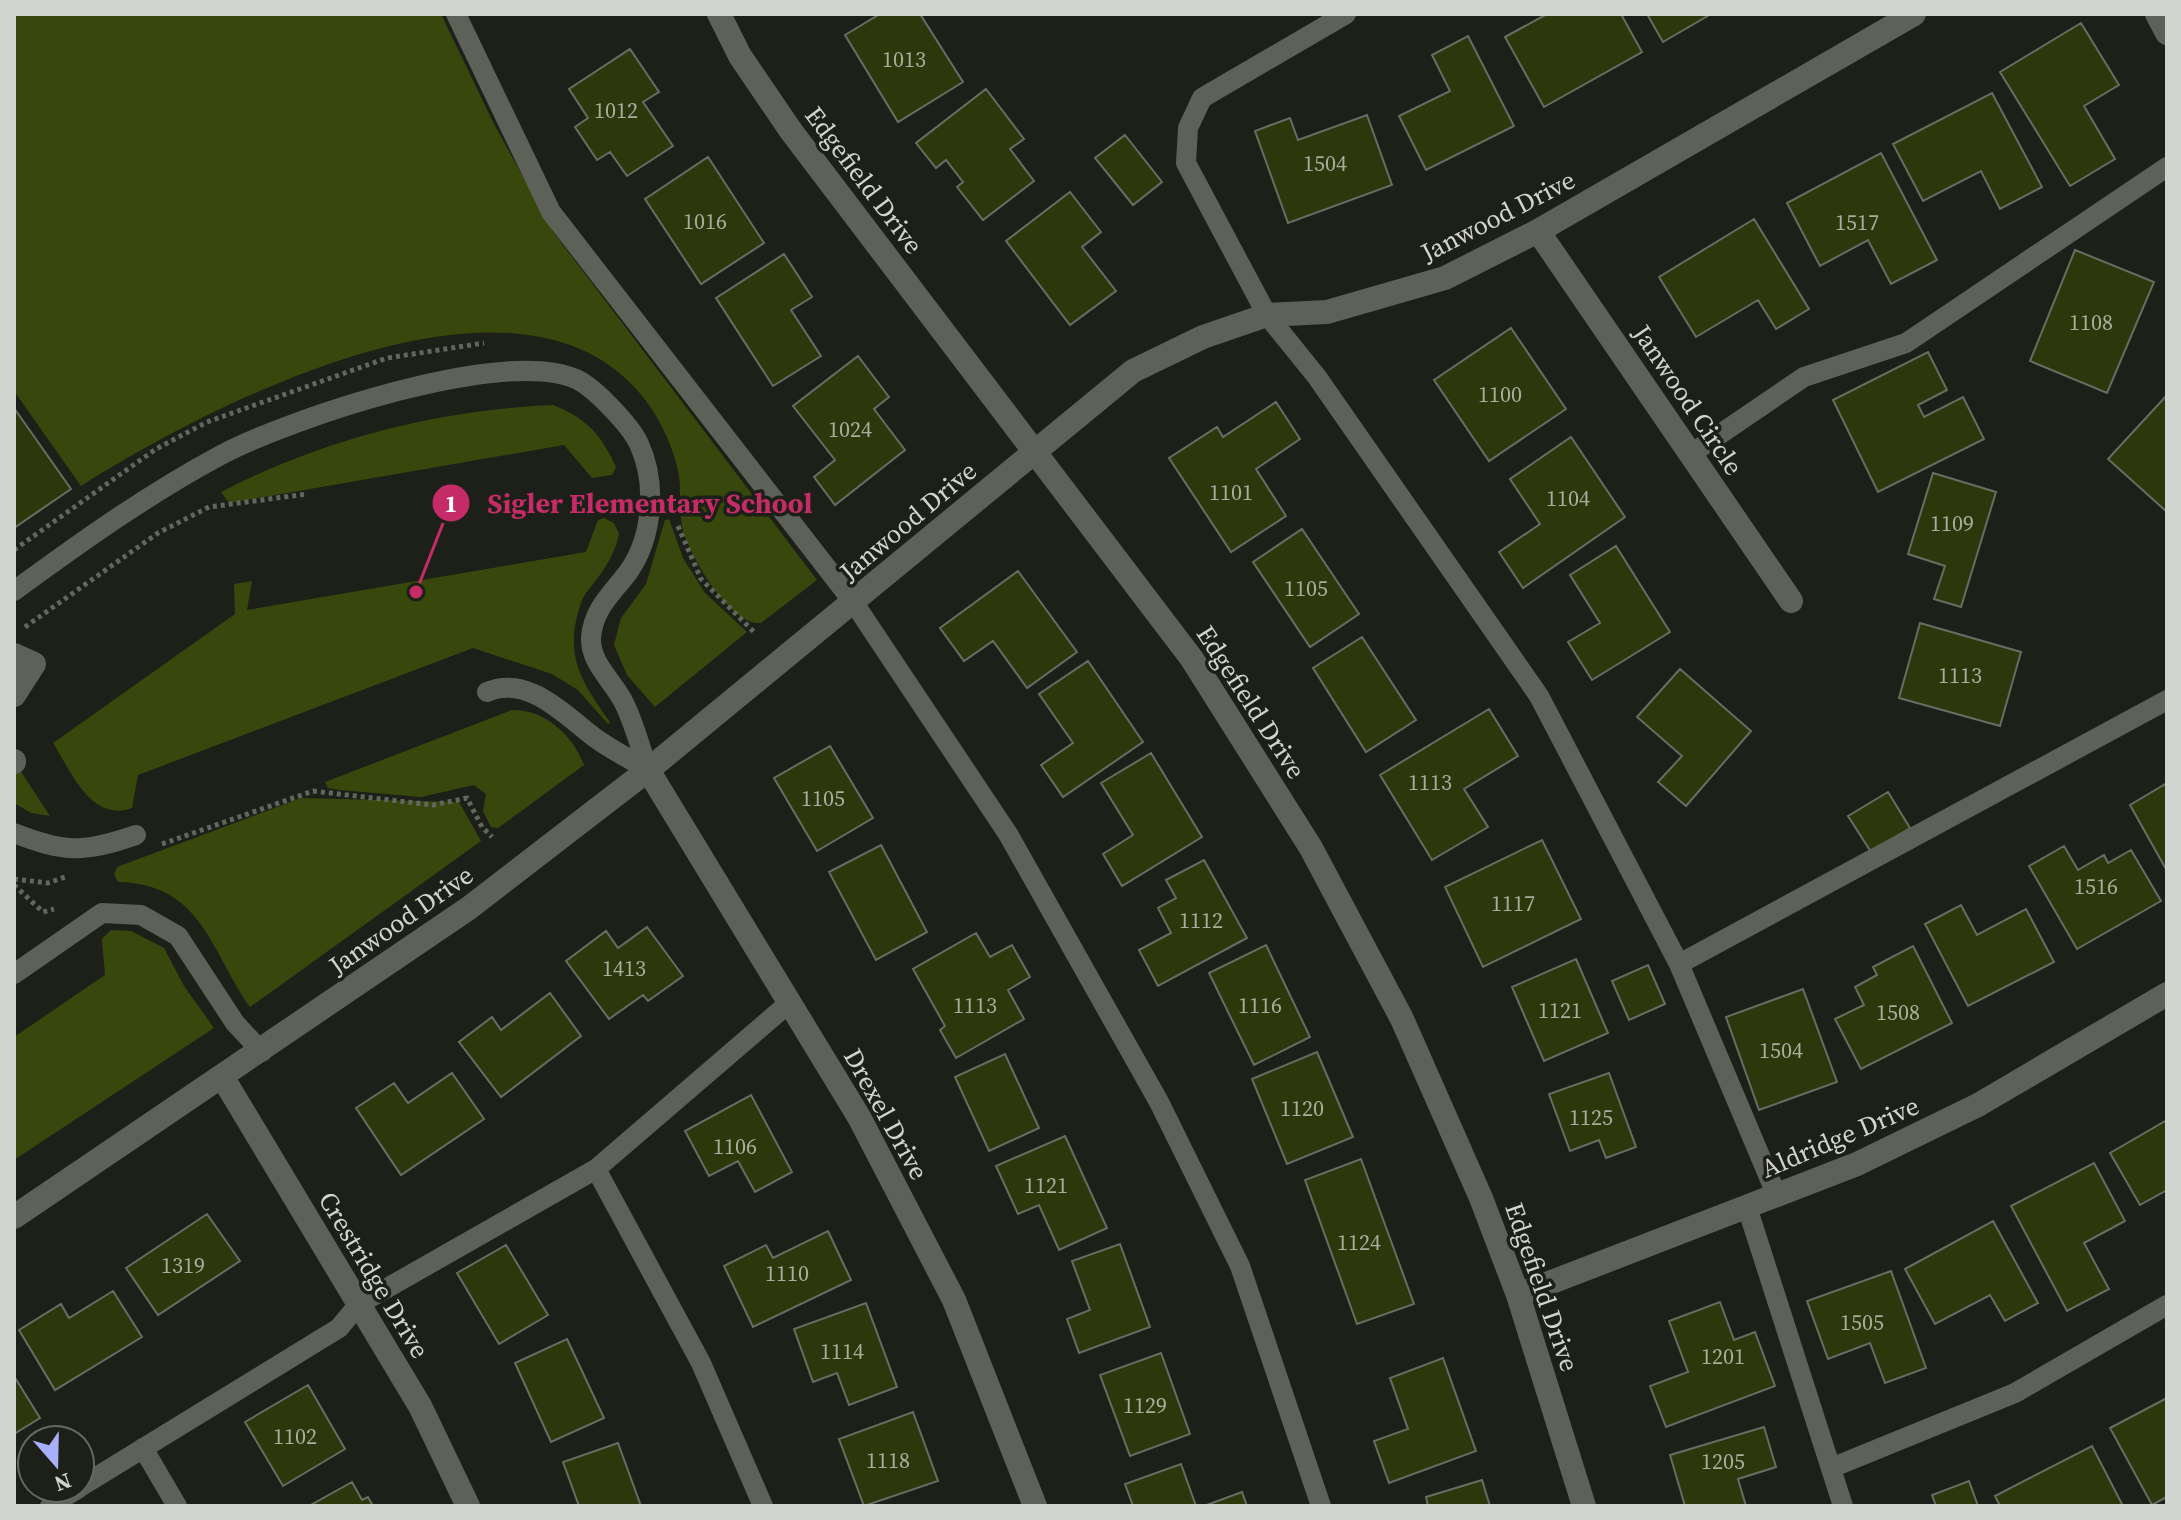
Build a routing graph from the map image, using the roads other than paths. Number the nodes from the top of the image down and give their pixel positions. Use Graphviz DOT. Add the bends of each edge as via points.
graph roads {
  1 [pos="456,14"];
  2 [pos="719,14"];
  3 [pos="1346,14"];
  4 [pos="1914,14"];
  5 [pos="2157,14"];
  6 [pos="2167,33"];
  7 [pos="2167,167"];
  8 [pos="1538,231"];
  9 [pos="1267,315"];
  10 [pos="1035,452"];
  11 [pos="1691,454"];
  12 [pos="14,591"];
  13 [pos="1791,601"];
  14 [pos="854,603"];
  15 [pos="14,655"];
  16 [pos="487,692"];
  17 [pos="14,695"];
  18 [pos="2167,700"];
  19 [pos="648,770"];
  20 [pos="14,833"];
  21 [pos="136,835"];
  22 [pos="1679,964"];
  23 [pos="14,974"];
  24 [pos="2167,994"];
  25 [pos="789,1003"];
  26 [pos="262,1052"];
  27 [pos="223,1078"];
  28 [pos="596,1169"];
  29 [pos="1777,1196"];
  30 [pos="1747,1207"];
  31 [pos="14,1217"];
  32 [pos="1518,1295"];
  33 [pos="359,1304"];
  34 [pos="2167,1305"];
  35 [pos="143,1448"];
  36 [pos="1831,1468"];
  37 [pos="96,1477"];
  38 [pos="177,1506"];
  39 [pos="468,1506"];
  40 [pos="763,1506"];
  41 [pos="1035,1506"];
  42 [pos="1321,1506"];
  43 [pos="1584,1506"];
  44 [pos="1843,1506"];
  1 -- 14 [label="lane" via="551,212"];
  2 -- 10 [label="street, Edgefield Drive" via="740,56 791,131"];
  3 -- 9 [label="lane" via="1202,98 1188,128 1186,163"];
  4 -- 8 [label="street, Janwood Drive"];
  5 -- 6 [label="street"];
  7 -- 11 [label="lane" via="1906,343 1804,377"];
  8 -- 9 [label="street, Janwood Drive" via="1445,278 1327,312"];
  8 -- 11 [label="street, Janwood Circle"];
  9 -- 10 [label="street, Janwood Drive" via="1203,337 1133,371"];
  9 -- 22 [label="lane" via="1317,377 1539,696"];
  10 -- 14 [label="street, Janwood Drive"];
  10 -- 32 [label="street, Edgefield Drive" via="1192,659 1311,848 1402,1019"];
  11 -- 13 [label="street, Janwood Circle"];
  12 -- 19 [label="lane" via="114,518 223,454 341,406 476,375 522,370 576,379 607,404 639,443 650,493 648,532 630,570 599,606 591,640 601,671 623,700"];
  14 -- 19 [label="street, Janwood Drive"];
  14 -- 42 [label="lane" via="1008,834 1159,1102 1240,1266"];
  15 -- 17 [label="street" via="34,664"];
  16 -- 19 [label="lane" via="531,691"];
  18 -- 22 [label="lane"];
  19 -- 25 [label="street, Drexel Drive"];
  19 -- 26 [label="street, Janwood Drive" via="469,908"];
  20 -- 21 [label="lane" via="47,846 94,849"];
  22 -- 29 [label="lane"];
  23 -- 26 [label="lane" via="102,913 141,915 178,936 235,1023"];
  24 -- 29 [label="street, Aldridge Drive" via="1978,1105"];
  25 -- 28 [label="lane"];
  25 -- 41 [label="street, Drexel Drive" via="859,1117 954,1300"];
  26 -- 27 [label="street, Janwood Drive"];
  27 -- 31 [label="street, Janwood Drive"];
  27 -- 33 [label="street, Crestridge Drive"];
  28 -- 33 [label="lane"];
  28 -- 40 [label="lane" via="701,1363"];
  29 -- 30 [label="street, Aldridge Drive"];
  30 -- 32 [label="street, Aldridge Drive"];
  30 -- 36 [label="lane"];
  32 -- 43 [label="street, Edgefield Drive"];
  33 -- 35 [label="lane" via="339,1328"];
  33 -- 39 [label="street, Crestridge Drive" via="420,1406"];
  34 -- 36 [label="lane" via="2015,1393"];
  35 -- 37 [label="lane"];
  35 -- 38 [label="lane"];
  36 -- 44 [label="lane"];
}
